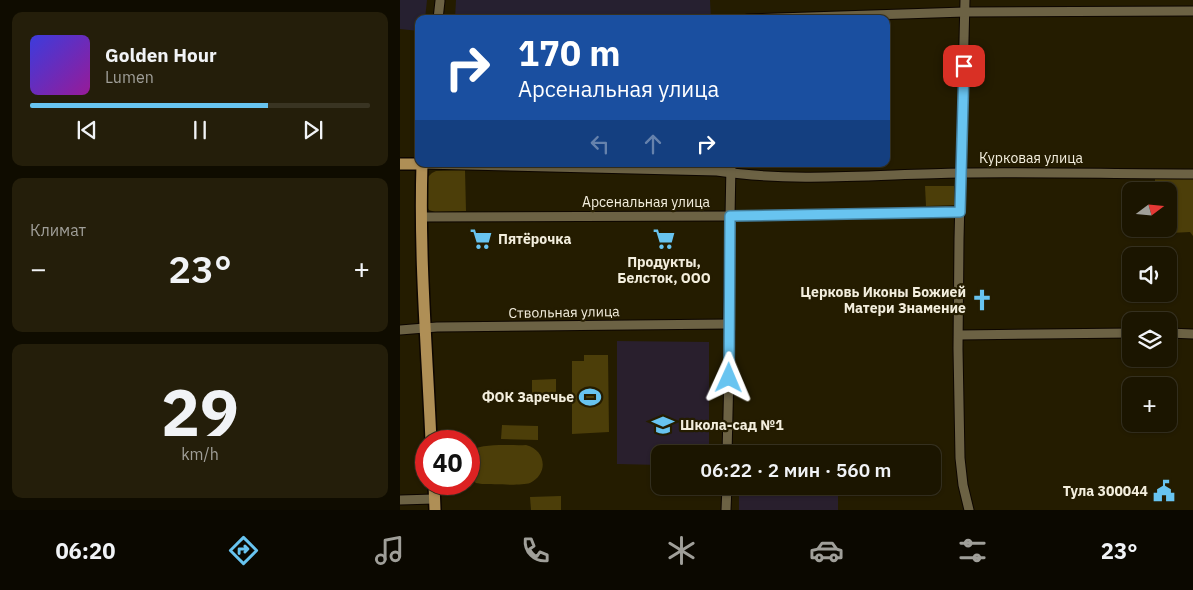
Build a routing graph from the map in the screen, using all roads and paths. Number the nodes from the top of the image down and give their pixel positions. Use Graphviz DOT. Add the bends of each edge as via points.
graph roads {
  1 [pos="965,0"];
  2 [pos="440,1"];
  3 [pos="1193,11"];
  4 [pos="965,12"];
  5 [pos="438,15"];
  6 [pos="872,15"];
  7 [pos="400,164"];
  8 [pos="415,164"];
  9 [pos="421,167"];
  10 [pos="584,167"];
  11 [pos="730,168"];
  12 [pos="960,173"];
  13 [pos="1193,174"];
  14 [pos="960,212"];
  15 [pos="730,216"];
  16 [pos="422,217"];
  17 [pos="728,324"];
  18 [pos="425,328"];
  19 [pos="400,330"];
  20 [pos="1177,333"];
  21 [pos="1122,334"];
  22 [pos="1193,334"];
  23 [pos="959,335"];
  24 [pos="430,430"];
  25 [pos="727,445"];
  26 [pos="727,495"];
  27 [pos="400,500"];
  28 [pos="435,504"];
  29 [pos="726,510"];
  30 [pos="969,510"];
  1 -- 4 [label="street"];
  2 -- 5 [label="street"];
  3 -- 4 [label="street"];
  4 -- 6 [label="street"];
  4 -- 12 [label="street"];
  7 -- 8 [label="main road, Курковая улица"];
  9 -- 16 [label="main road"];
  10 -- 11 [label="street, Курковая улица"];
  11 -- 12 [label="street, Курковая улица" via="741,175"];
  11 -- 15 [label="street"];
  12 -- 13 [label="street, Курковая улица"];
  12 -- 14 [label="street"];
  14 -- 15 [label="street, Арсенальная улица"];
  14 -- 23 [label="street"];
  15 -- 16 [label="street, Арсенальная улица"];
  15 -- 17 [label="street"];
  16 -- 18 [label="main road"];
  17 -- 18 [label="street, Ствольная улица"];
  17 -- 25 [label="street"];
  18 -- 19 [label="street, Ствольная улица"];
  18 -- 24 [label="main road"];
  20 -- 22 [label="street"];
  21 -- 23 [label="street"];
  23 -- 30 [label="street" via="960,458"];
  26 -- 29 [label="street"];
  27 -- 28 [label="street"];
}
